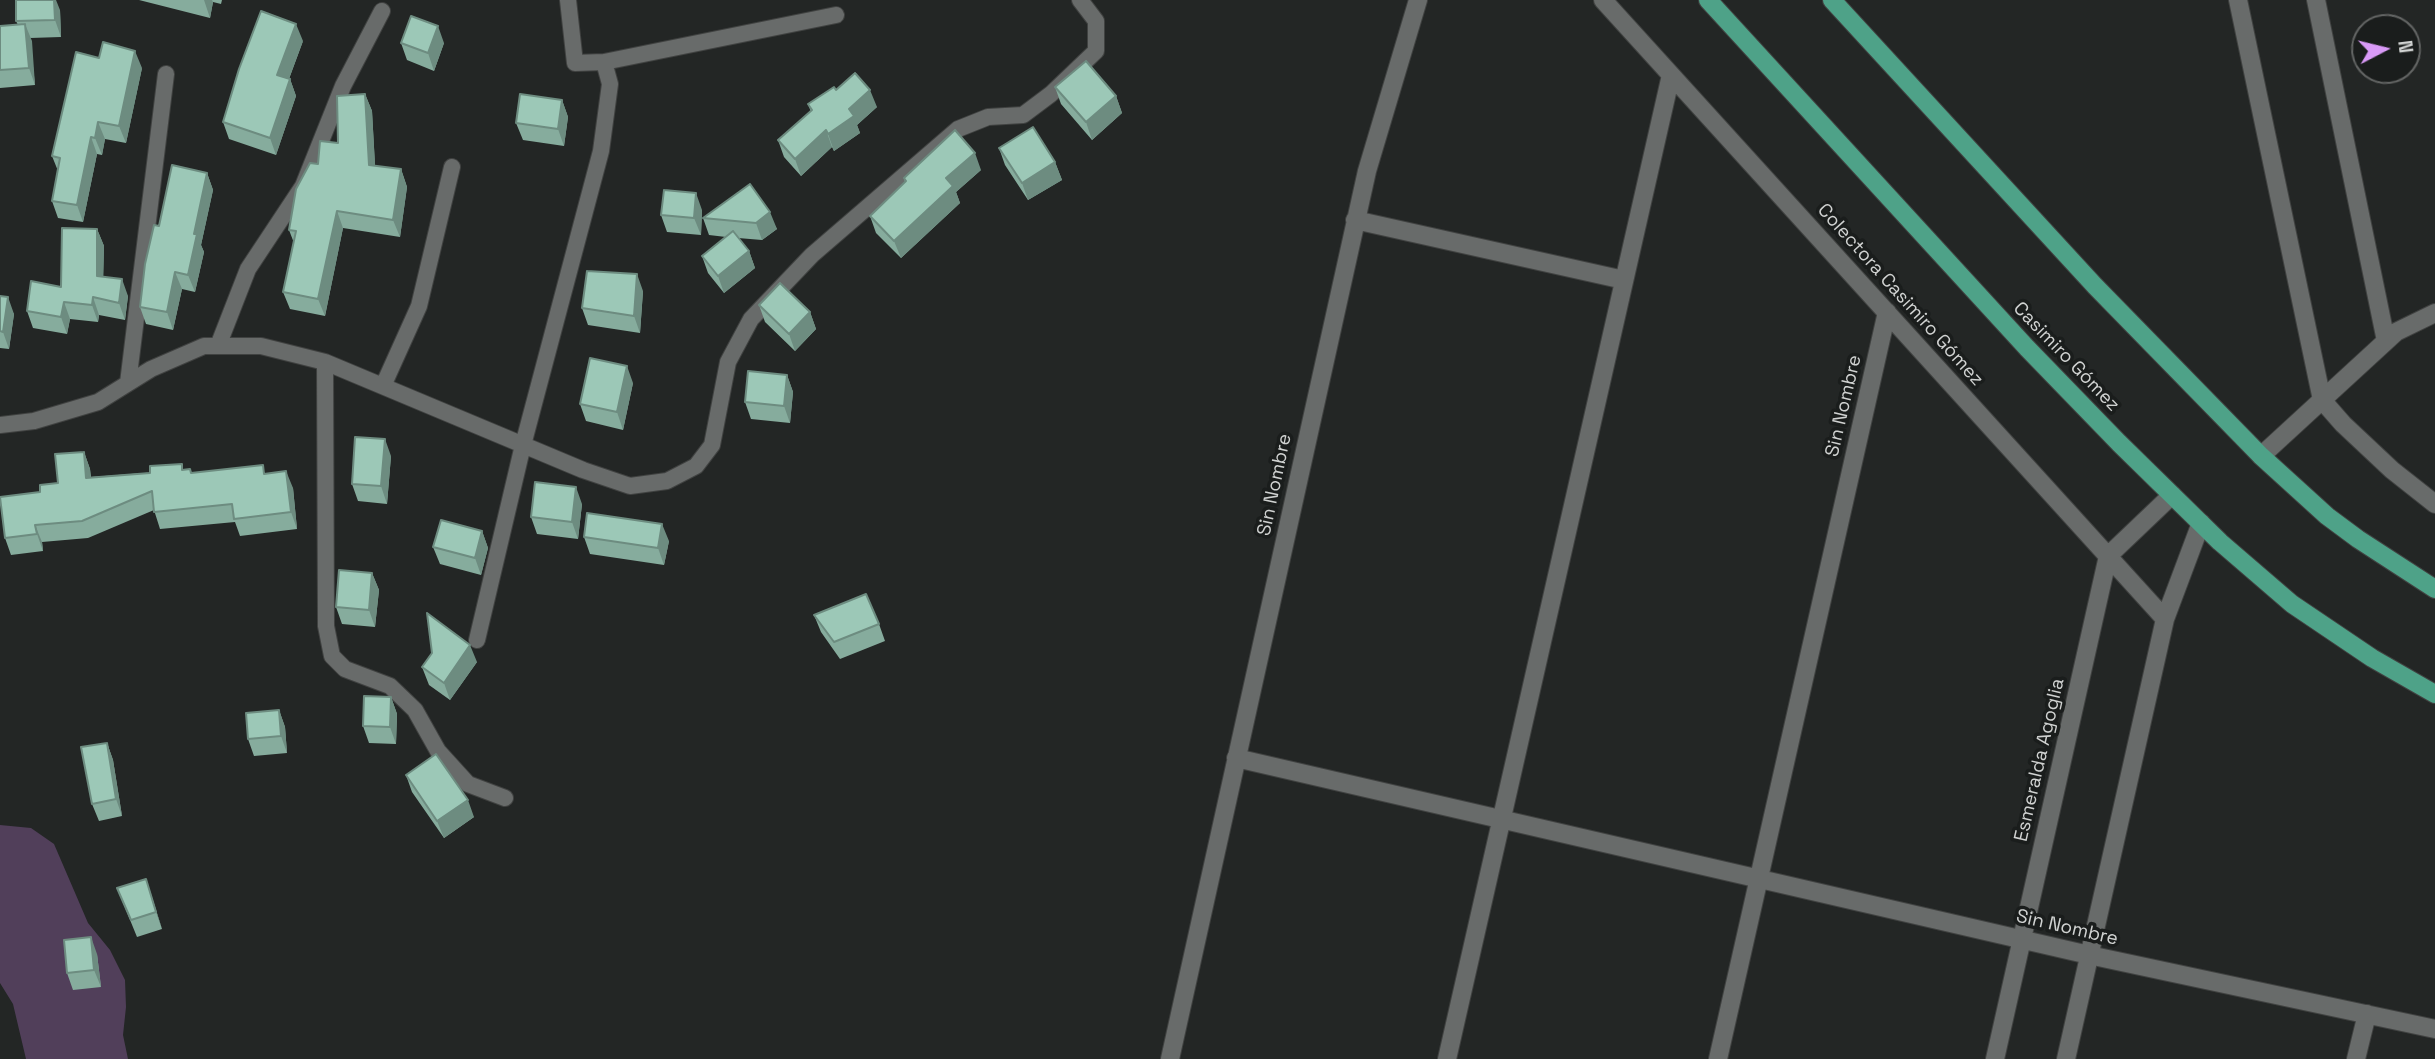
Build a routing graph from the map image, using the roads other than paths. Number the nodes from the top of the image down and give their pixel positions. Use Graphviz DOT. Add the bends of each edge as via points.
graph roads {
  1 [pos="568,0"];
  2 [pos="1080,0"];
  3 [pos="1418,0"];
  4 [pos="1603,0"];
  5 [pos="1708,0"];
  6 [pos="1832,0"];
  7 [pos="2238,0"];
  8 [pos="2316,0"];
  9 [pos="382,11"];
  10 [pos="836,15"];
  11 [pos="604,62"];
  12 [pos="166,74"];
  13 [pos="1671,75"];
  14 [pos="452,167"];
  15 [pos="1355,220"];
  16 [pos="1624,281"];
  17 [pos="1887,312"];
  18 [pos="2435,313"];
  19 [pos="2386,341"];
  20 [pos="218,346"];
  21 [pos="325,362"];
  22 [pos="128,383"];
  23 [pos="383,386"];
  24 [pos="2322,400"];
  25 [pos="0,425"];
  26 [pos="523,445"];
  27 [pos="2261,456"];
  28 [pos="2172,495"];
  29 [pos="2435,504"];
  30 [pos="2201,523"];
  31 [pos="2108,556"];
  32 [pos="2435,589"];
  33 [pos="2165,619"];
  34 [pos="477,640"];
  35 [pos="2435,694"];
  36 [pos="1236,758"];
  37 [pos="505,798"];
  38 [pos="1501,820"];
  39 [pos="1759,878"];
  40 [pos="2022,940"];
  41 [pos="2089,955"];
  42 [pos="2367,1014"];
  43 [pos="2435,1029"];
  44 [pos="1170,1059"];
  45 [pos="1447,1059"];
  46 [pos="1718,1059"];
  47 [pos="1994,1059"];
  48 [pos="2066,1059"];
  49 [pos="2356,1059"];
  1 -- 11 [label="lane" via="575,63"];
  2 -- 26 [label="lane" via="1096,21 1097,51 1023,115 988,117 958,129 812,255 751,319 728,362 712,445 696,466 667,481 630,486"];
  3 -- 15 [label="street, Sin Nombre"];
  4 -- 13 [label="street, Colectora Casimiro Gómez"];
  5 -- 28 [label="main road, Casimiro Gómez" via="2027,348"];
  6 -- 27 [label="main road" via="2109,302"];
  7 -- 24 [label="street"];
  8 -- 19 [label="street"];
  9 -- 20 [label="lane" via="343,86 303,186 248,269"];
  10 -- 11 [label="lane"];
  11 -- 26 [label="lane" via="610,84 601,151"];
  12 -- 22 [label="lane"];
  13 -- 16 [label="street"];
  13 -- 17 [label="street, Colectora Casimiro Gómez"];
  14 -- 23 [label="lane" via="419,306"];
  15 -- 16 [label="street"];
  15 -- 36 [label="street, Sin Nombre"];
  16 -- 38 [label="street"];
  17 -- 31 [label="street, Colectora Casimiro Gómez"];
  17 -- 39 [label="street, Sin Nombre"];
  18 -- 19 [label="street"];
  19 -- 24 [label="street"];
  20 -- 21 [label="lane" via="261,346"];
  20 -- 22 [label="lane" via="205,346"];
  21 -- 23 [label="lane"];
  21 -- 37 [label="lane" via="326,626 332,656 345,670 390,686 415,710 438,751 468,784"];
  22 -- 25 [label="lane" via="98,402 34,421"];
  23 -- 26 [label="lane"];
  24 -- 27 [label="street"];
  24 -- 29 [label="street" via="2392,470"];
  26 -- 34 [label="lane"];
  27 -- 32 [label="main road" via="2358,539"];
  28 -- 30 [label="main road, Casimiro Gómez"];
  28 -- 31 [label="street"];
  30 -- 33 [label="street"];
  30 -- 35 [label="main road, Casimiro Gómez" via="2292,604"];
  31 -- 33 [label="street, Colectora Casimiro Gómez"];
  31 -- 40 [label="street, Esmeralda Agoglia"];
  33 -- 41 [label="street"];
  36 -- 38 [label="street, Sin Nombre"];
  36 -- 44 [label="street, Sin Nombre"];
  38 -- 39 [label="street, Sin Nombre"];
  38 -- 45 [label="street"];
  39 -- 40 [label="street, Sin Nombre"];
  39 -- 46 [label="street, Sin Nombre"];
  40 -- 41 [label="street, Sin Nombre"];
  40 -- 47 [label="street, Esmeralda Agoglia"];
  41 -- 42 [label="street, Sin Nombre"];
  41 -- 48 [label="street"];
  42 -- 43 [label="street, Sin Nombre"];
  42 -- 49 [label="street"];
}
